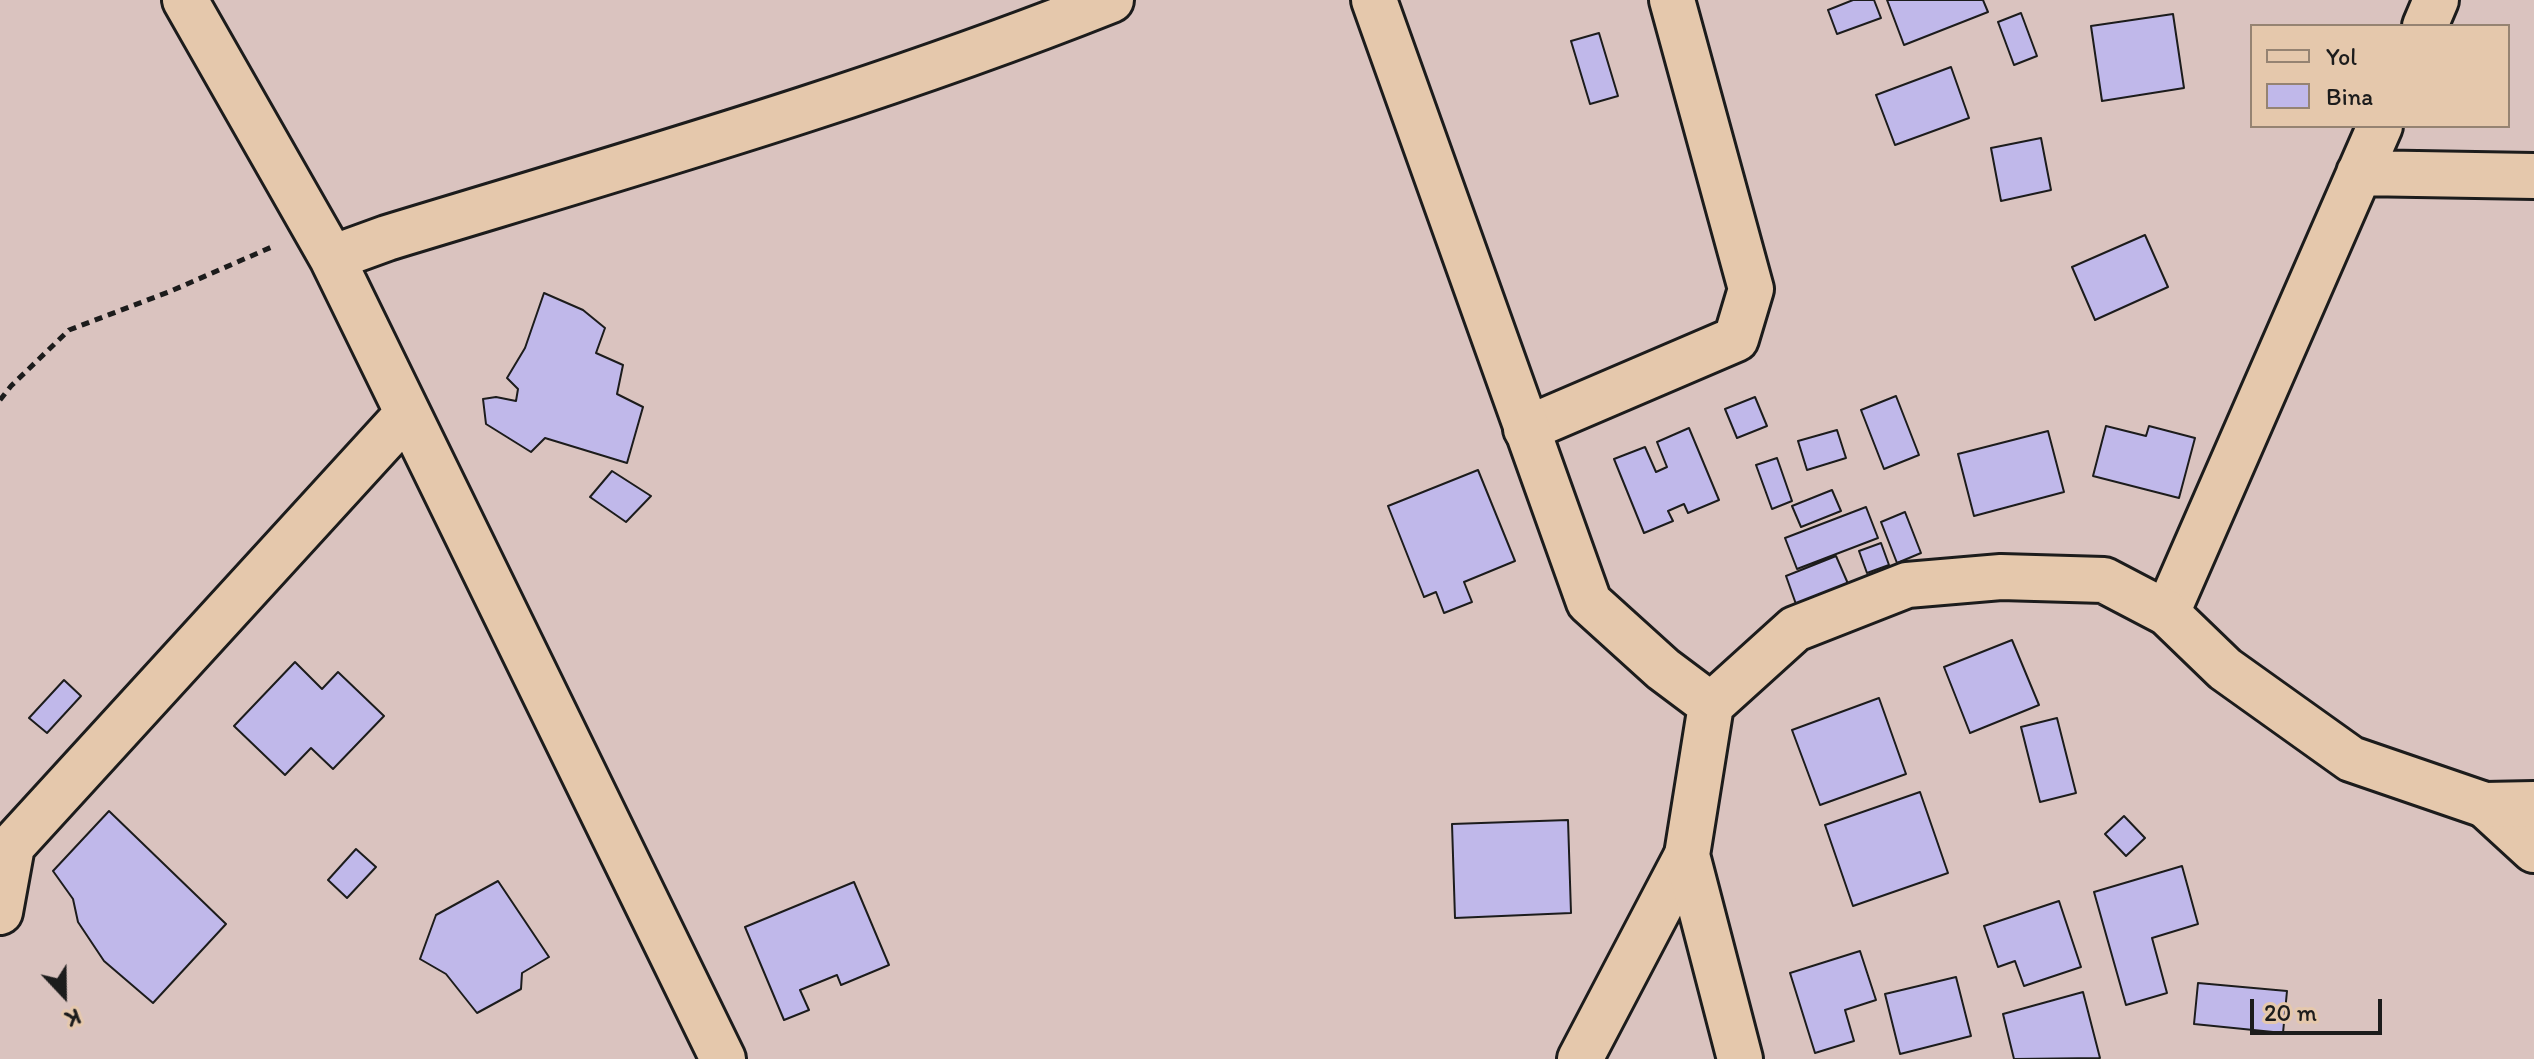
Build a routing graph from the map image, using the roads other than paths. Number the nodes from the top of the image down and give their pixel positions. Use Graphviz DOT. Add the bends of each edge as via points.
graph roads {
  1 [pos="185,0"];
  2 [pos="1111,0"];
  3 [pos="1374,0"];
  4 [pos="1672,0"];
  5 [pos="2436,0"];
  6 [pos="2426,24"];
  7 [pos="2379,128"];
  8 [pos="2359,173"];
  9 [pos="2534,176"];
  10 [pos="323,243"];
  11 [pos="407,414"];
  12 [pos="1526,429"];
  13 [pos="2167,613"];
  14 [pos="1711,705"];
  15 [pos="2534,804"];
  16 [pos="2485,805"];
  17 [pos="6,838"];
  18 [pos="2534,850"];
  19 [pos="1687,855"];
  20 [pos="0,912"];
  21 [pos="723,1059"];
  22 [pos="1580,1059"];
  23 [pos="1740,1059"];
  1 -- 10 [label="street"];
  2 -- 10 [label="street" via="745,129 387,238"];
  3 -- 12 [label="street"];
  4 -- 12 [label="street" via="1751,289 1736,339"];
  5 -- 6 [label="street"];
  7 -- 8 [label="street"];
  8 -- 9 [label="street"];
  8 -- 13 [label="street"];
  10 -- 11 [label="street"];
  11 -- 17 [label="street"];
  11 -- 21 [label="street"];
  12 -- 14 [label="street" via="1589,602"];
  13 -- 14 [label="street" via="2104,580 2001,577 1907,585 1795,629"];
  13 -- 16 [label="street" via="2225,669 2351,759"];
  14 -- 19 [label="street"];
  15 -- 16 [label="street"];
  16 -- 18 [label="street"];
  17 -- 20 [label="street"];
  19 -- 22 [label="street"];
  19 -- 23 [label="street"];
}
